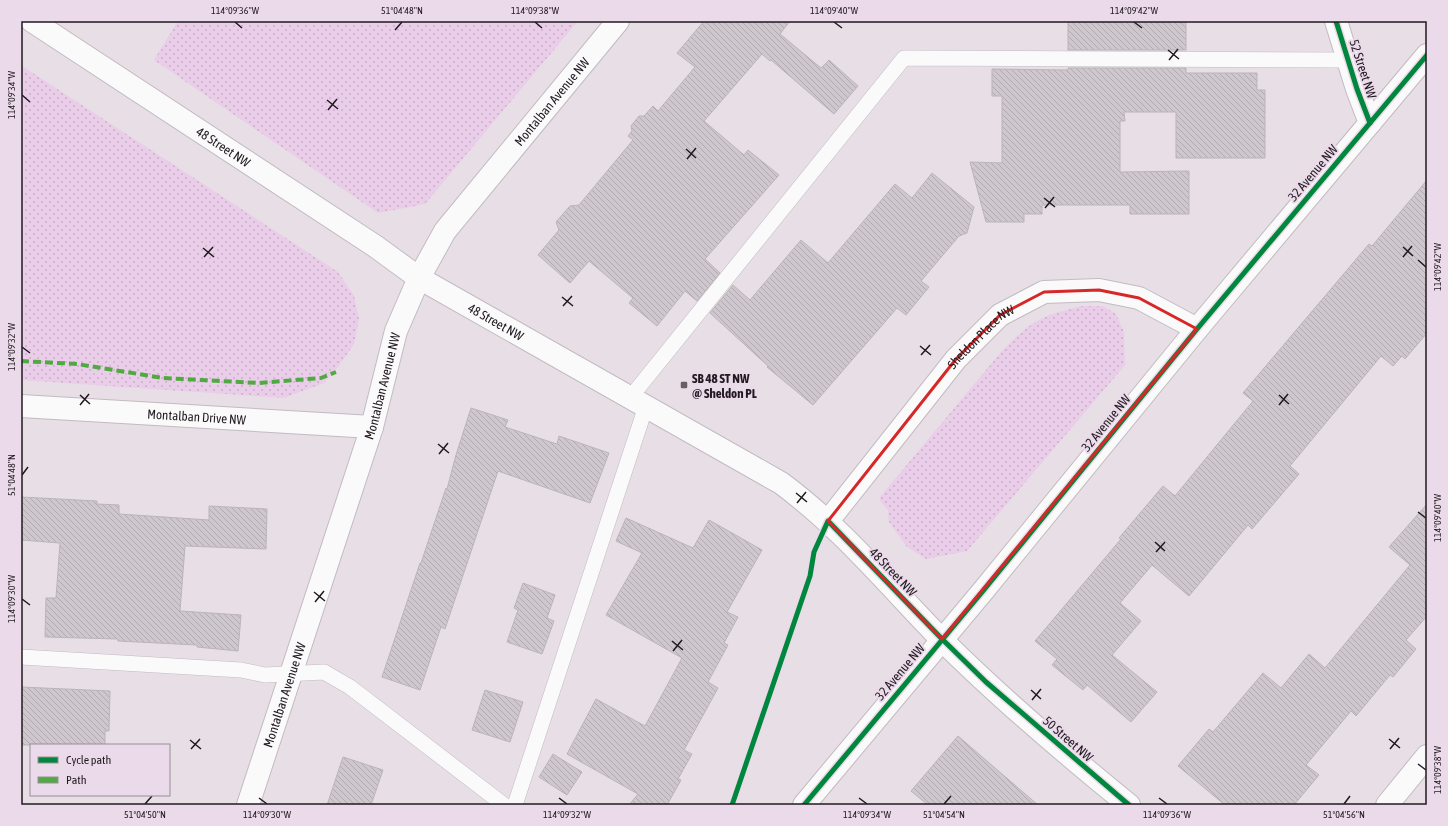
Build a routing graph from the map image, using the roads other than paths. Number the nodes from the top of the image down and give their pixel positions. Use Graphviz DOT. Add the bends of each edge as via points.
graph roads {
  1 [pos="32,21"];
  2 [pos="618,21"];
  3 [pos="1336,21"];
  4 [pos="1427,55"];
  5 [pos="1348,60"];
  6 [pos="1370,123"];
  7 [pos="419,278"];
  8 [pos="1197,329"];
  9 [pos="638,402"];
  10 [pos="21,406"];
  11 [pos="372,427"];
  12 [pos="828,521"];
  13 [pos="942,639"];
  14 [pos="21,657"];
  15 [pos="292,673"];
  16 [pos="1427,756"];
  17 [pos="248,805"];
  18 [pos="504,805"];
  19 [pos="515,805"];
  20 [pos="804,805"];
  21 [pos="1129,805"];
  22 [pos="1387,805"];
  1 -- 7 [label="street, 48 Street NW" via="375,246"];
  2 -- 7 [label="street, Montalban Avenue NW" via="445,232"];
  3 -- 5 [label="street, 52 Street NW"];
  4 -- 6 [label="street, 32 Avenue NW"];
  5 -- 6 [label="street, 52 Street NW"];
  5 -- 9 [label="lane" via="904,58"];
  6 -- 8 [label="street, 32 Avenue NW"];
  7 -- 9 [label="street, 48 Street NW"];
  7 -- 11 [label="street, Montalban Avenue NW" via="396,331"];
  8 -- 12 [label="street, Sheldon Place NW" via="1139,298 1099,290 1044,292 1000,315 956,359"];
  8 -- 13 [label="street, 32 Avenue NW"];
  9 -- 12 [label="street, 48 Street NW" via="781,482"];
  9 -- 19 [label="lane"];
  10 -- 11 [label="street, Montalban Drive NW"];
  11 -- 15 [label="street, Montalban Avenue NW"];
  12 -- 13 [label="street, 48 Street NW"];
  13 -- 20 [label="street, 32 Avenue NW"];
  13 -- 21 [label="street, 50 Street NW" via="986,682"];
  14 -- 15 [label="lane" via="241,670 265,675"];
  15 -- 17 [label="street, Montalban Avenue NW"];
  15 -- 18 [label="lane" via="324,672 350,687"];
  16 -- 22 [label="street"];
}
